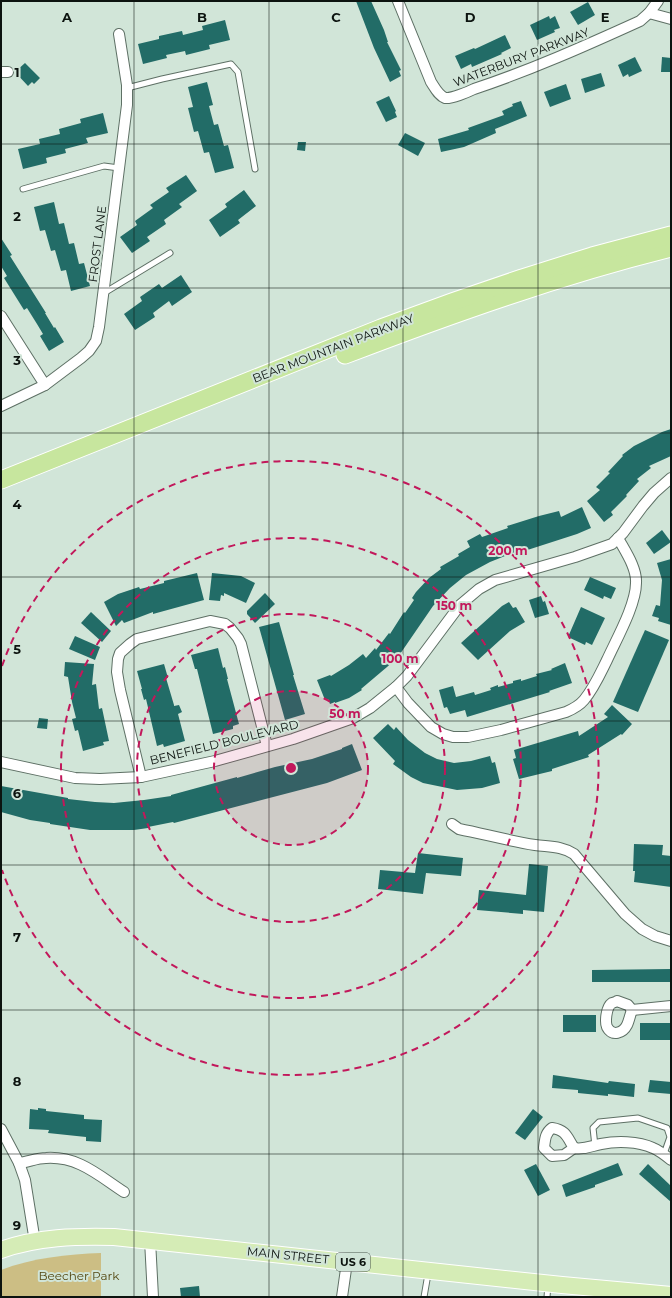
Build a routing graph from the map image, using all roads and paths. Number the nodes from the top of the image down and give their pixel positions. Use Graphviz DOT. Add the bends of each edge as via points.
graph roads {
  1 [pos="398,1"];
  2 [pos="658,1"];
  3 [pos="650,13"];
  4 [pos="671,19"];
  5 [pos="119,34"];
  6 [pos="127,88"];
  7 [pos="119,168"];
  8 [pos="255,169"];
  9 [pos="23,189"];
  10 [pos="671,235"];
  11 [pos="671,248"];
  12 [pos="170,253"];
  13 [pos="104,293"];
  14 [pos="1,316"];
  15 [pos="45,385"];
  16 [pos="1,406"];
  17 [pos="671,478"];
  18 [pos="1,480"];
  19 [pos="1,492"];
  20 [pos="618,538"];
  21 [pos="396,687"];
  22 [pos="267,746"];
  23 [pos="1,762"];
  24 [pos="141,777"];
  25 [pos="452,824"];
  26 [pos="671,941"];
  27 [pos="671,1006"];
  28 [pos="632,1010"];
  29 [pos="1,1130"];
  30 [pos="595,1146"];
  31 [pos="574,1148"];
  32 [pos="667,1157"];
  33 [pos="19,1163"];
  34 [pos="124,1192"];
  35 [pos="150,1240"];
  36 [pos="34,1242"];
  37 [pos="1,1250"];
  38 [pos="347,1262"];
  39 [pos="428,1271"];
  40 [pos="547,1290"];
  41 [pos="671,1295"];
  42 [pos="153,1297"];
  43 [pos="342,1297"];
  44 [pos="424,1297"];
  1 -- 3 [label="street, WATERBURY PARKWAY" via="431,82 438,93 446,98 563,56 640,22"];
  2 -- 3 [label="street, WATERBURY PARKWAY"];
  3 -- 4 [label="street"];
  5 -- 6 [label="street, FROST LANE"];
  6 -- 7 [label="street, FROST LANE"];
  6 -- 8 [label="lane" via="230,64 238,72"];
  7 -- 9 [label="lane" via="104,166"];
  7 -- 13 [label="street, FROST LANE"];
  10 -- 18 [label="highway, BEAR MOUNTAIN PARKWAY" via="592,256 452,302"];
  11 -- 19 [label="highway, BEAR MOUNTAIN PARKWAY" via="602,266 424,324"];
  12 -- 13 [label="lane"];
  13 -- 15 [label="street, FROST LANE" via="96,341 89,352"];
  14 -- 15 [label="street"];
  15 -- 16 [label="street, FROST LANE"];
  17 -- 20 [label="street, BENEFIELD BOULEVARD" via="650,498"];
  20 -- 21 [label="street, BENEFIELD BOULEVARD" via="612,544 495,580 479,589 460,605"];
  20 -- 21 [label="street" via="633,569 636,583 634,598 622,629 592,690 583,702 566,712 501,730 468,737 453,737 431,727"];
  21 -- 22 [label="street, BENEFIELD BOULEVARD" via="353,718"];
  22 -- 24 [label="street, BENEFIELD BOULEVARD"];
  22 -- 24 [label="street" via="238,638 225,624 217,622 188,626 137,640 124,649 118,659 120,690"];
  23 -- 24 [label="street, BENEFIELD BOULEVARD" via="75,778"];
  25 -- 26 [label="street" via="459,829 535,845 568,849 642,929"];
  27 -- 28 [label="street"];
  29 -- 33 [label="street"];
  30 -- 31 [label="street"];
  30 -- 32 [label="street" via="628,1142 652,1147"];
  30 -- 32 [label="lane" via="593,1128 600,1122 638,1118 667,1128 670,1137"];
  33 -- 34 [label="street" via="44,1158 70,1160 80,1163"];
  33 -- 36 [label="street"];
  35 -- 36 [label="main road, MAIN STREET / US 6" via="78,1236"];
  35 -- 38 [label="main road, MAIN STREET / US 6"];
  35 -- 42 [label="street"];
  36 -- 37 [label="main road, MAIN STREET / US 6"];
  38 -- 39 [label="main road, MAIN STREET / US 6"];
  38 -- 43 [label="street"];
  39 -- 40 [label="main road, MAIN STREET / US 6"];
  39 -- 44 [label="lane"];
  40 -- 41 [label="main road, MAIN STREET / US 6"];
}
